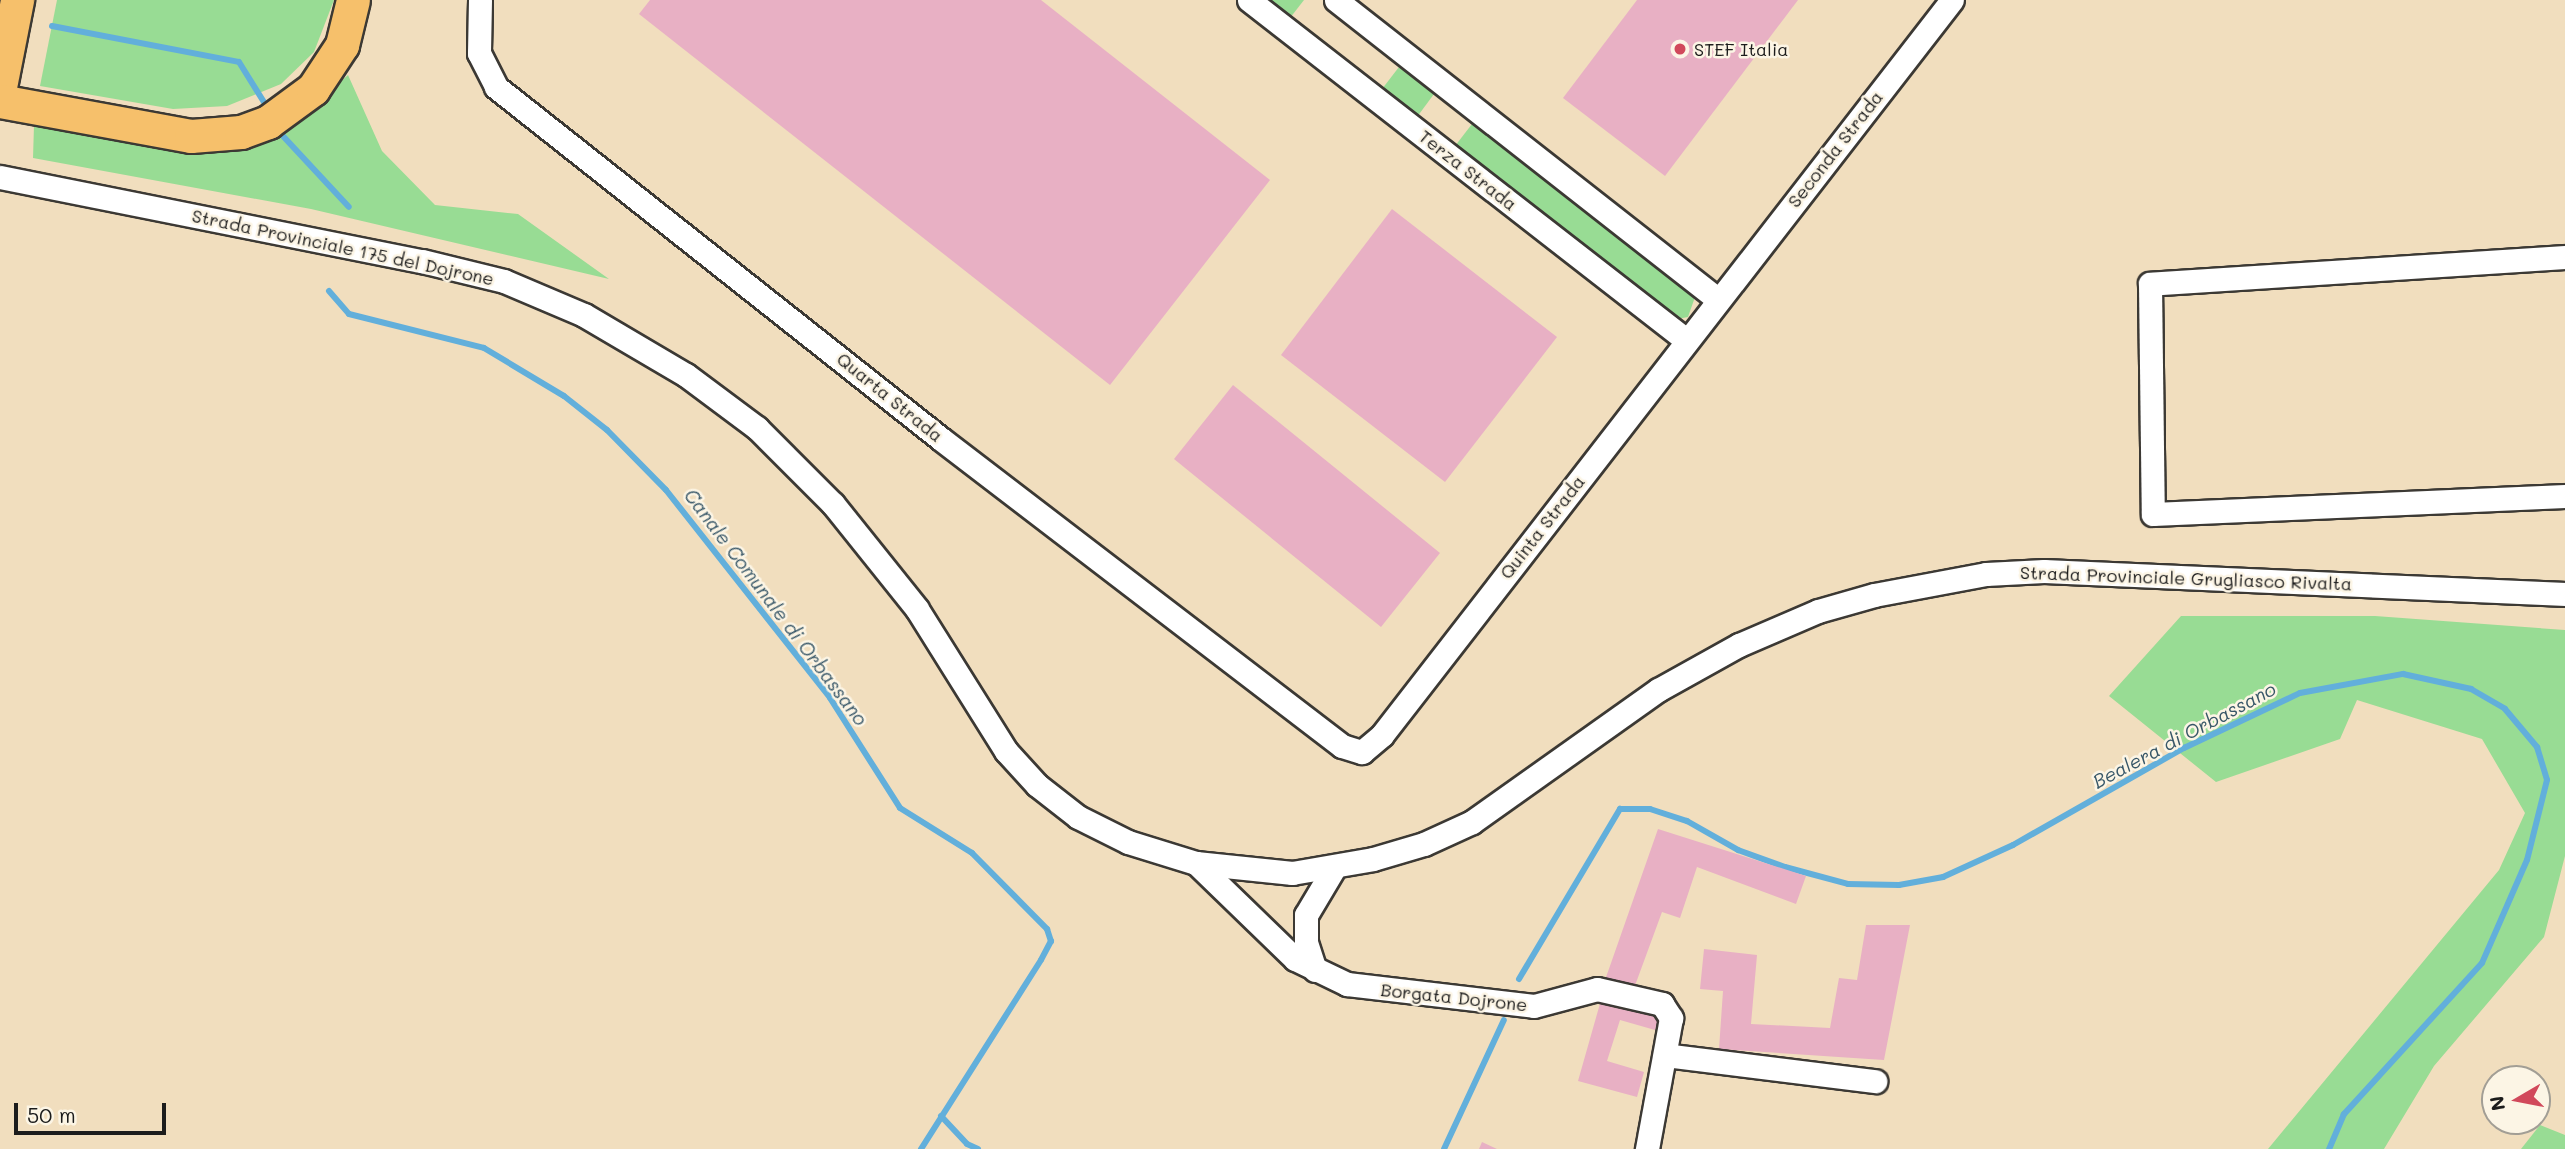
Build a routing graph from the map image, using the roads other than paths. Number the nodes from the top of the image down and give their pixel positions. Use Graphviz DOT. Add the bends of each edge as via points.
graph roads {
  1 [pos="17,0"];
  2 [pos="353,0"];
  3 [pos="480,0"];
  4 [pos="1249,0"];
  5 [pos="1336,0"];
  6 [pos="1952,0"];
  7 [pos="0,87"];
  8 [pos="0,100"];
  9 [pos="0,177"];
  10 [pos="2565,257"];
  11 [pos="1718,299"];
  12 [pos="1686,340"];
  13 [pos="2565,496"];
  14 [pos="2565,594"];
  15 [pos="1362,752"];
  16 [pos="1196,863"];
  17 [pos="1334,868"];
  18 [pos="1315,970"];
  19 [pos="1665,1055"];
  20 [pos="1875,1081"];
  21 [pos="1647,1149"];
  1 -- 7 [label="highway"];
  2 -- 8 [label="highway" via="333,63 313,89 268,122 241,132 191,136"];
  3 -- 15 [label="street, Quarta Strada" via="479,53 496,87 974,464 1342,746"];
  4 -- 12 [label="street, Terza Strada"];
  5 -- 11 [label="street"];
  6 -- 11 [label="street, Seconda Strada"];
  9 -- 16 [label="street, Strada Provinciale 175 del Dojrone" via="504,281 584,315 686,375 757,428 834,504 918,609 1006,751 1037,785 1078,817 1128,842"];
  10 -- 13 [label="street" via="2150,284 2153,514"];
  11 -- 12 [label="street, Quinta Strada"];
  12 -- 15 [label="street, Quinta Strada" via="1382,735"];
  14 -- 17 [label="street, Strada Provinciale Grugliasco Rivalta" via="2044,571 1986,575 1874,595 1818,611 1762,635 1658,690 1472,822 1424,844"];
  16 -- 17 [label="street, Strada Provinciale 175 del Dojrone" via="1259,872"];
  16 -- 18 [label="street, Borgata Dojrone" via="1295,959"];
  17 -- 18 [label="street" via="1306,915 1306,943"];
  18 -- 19 [label="street, Borgata Dojrone" via="1347,984 1534,1006 1607,990 1668,1009 1671,1018"];
  19 -- 20 [label="street"];
  19 -- 21 [label="street, Borgata Dojrone"];
}
